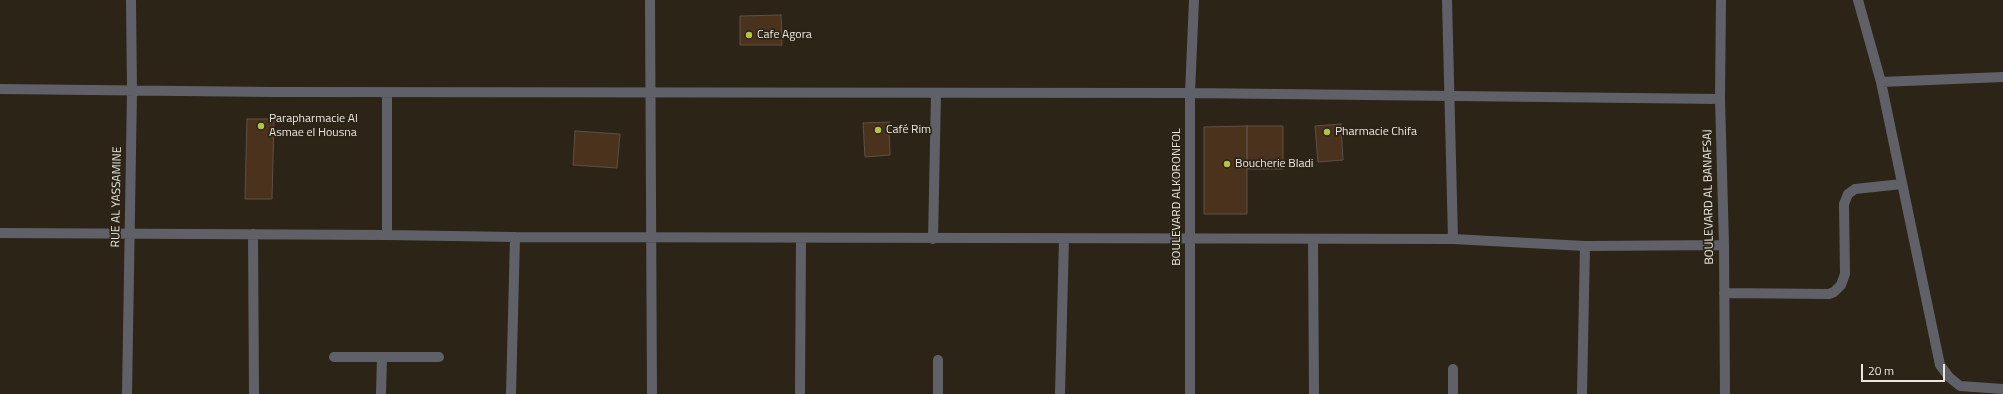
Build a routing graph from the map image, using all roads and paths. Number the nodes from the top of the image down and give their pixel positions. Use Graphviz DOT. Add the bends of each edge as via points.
graph roads {
  1 [pos="131,0"];
  2 [pos="650,0"];
  3 [pos="1194,0"];
  4 [pos="1447,0"];
  5 [pos="1721,0"];
  6 [pos="1858,0"];
  7 [pos="2003,78"];
  8 [pos="1881,82"];
  9 [pos="0,89"];
  10 [pos="132,91"];
  11 [pos="650,92"];
  12 [pos="388,93"];
  13 [pos="936,93"];
  14 [pos="1190,93"];
  15 [pos="1449,95"];
  16 [pos="1720,99"];
  17 [pos="1902,184"];
  18 [pos="0,233"];
  19 [pos="130,233"];
  20 [pos="253,234"];
  21 [pos="387,234"];
  22 [pos="515,237"];
  23 [pos="652,238"];
  24 [pos="800,238"];
  25 [pos="933,239"];
  26 [pos="1064,239"];
  27 [pos="1191,239"];
  28 [pos="1313,239"];
  29 [pos="1453,239"];
  30 [pos="1724,245"];
  31 [pos="1585,246"];
  32 [pos="1724,292"];
  33 [pos="334,357"];
  34 [pos="382,357"];
  35 [pos="439,357"];
  36 [pos="938,360"];
  37 [pos="1453,369"];
  38 [pos="2003,389"];
  39 [pos="127,394"];
  40 [pos="254,394"];
  41 [pos="381,394"];
  42 [pos="511,394"];
  43 [pos="652,394"];
  44 [pos="800,394"];
  45 [pos="938,394"];
  46 [pos="1060,394"];
  47 [pos="1190,394"];
  48 [pos="1314,394"];
  49 [pos="1453,394"];
  50 [pos="1582,394"];
  51 [pos="1725,394"];
  1 -- 10 [label="street, RUE AL YASSAMINE"];
  2 -- 11 [label="street"];
  3 -- 14 [label="street, BOULEVARD ALKORONFOL"];
  4 -- 15 [label="street"];
  5 -- 16 [label="street, BOULEVARD AL BANAFSAJ"];
  6 -- 8 [label="street"];
  7 -- 8 [label="street"];
  8 -- 17 [label="street"];
  9 -- 10 [label="street"];
  10 -- 12 [label="street"];
  10 -- 19 [label="street, RUE AL YASSAMINE"];
  11 -- 12 [label="street"];
  11 -- 13 [label="street"];
  11 -- 23 [label="street"];
  12 -- 21 [label="street"];
  13 -- 14 [label="street"];
  13 -- 25 [label="street"];
  14 -- 15 [label="street"];
  14 -- 27 [label="street, BOULEVARD ALKORONFOL"];
  15 -- 16 [label="street"];
  15 -- 29 [label="street"];
  16 -- 30 [label="street, BOULEVARD AL BANAFSAJ"];
  17 -- 32 [label="street" via="1855,189 1848,194 1844,204 1845,274 1841,285 1834,292"];
  17 -- 38 [label="street" via="1940,365 1948,377 1960,386"];
  18 -- 19 [label="street"];
  19 -- 20 [label="street"];
  19 -- 39 [label="street, RUE AL YASSAMINE"];
  20 -- 21 [label="street"];
  20 -- 40 [label="street"];
  21 -- 22 [label="street"];
  22 -- 23 [label="street"];
  22 -- 42 [label="street"];
  23 -- 24 [label="street"];
  23 -- 43 [label="street"];
  24 -- 25 [label="street"];
  24 -- 44 [label="street"];
  25 -- 26 [label="street"];
  26 -- 27 [label="street"];
  26 -- 46 [label="street"];
  27 -- 28 [label="street"];
  27 -- 47 [label="street, BOULEVARD ALKORONFOL"];
  28 -- 29 [label="street"];
  28 -- 48 [label="street"];
  29 -- 31 [label="street"];
  30 -- 31 [label="street"];
  30 -- 32 [label="street, BOULEVARD AL BANAFSAJ"];
  31 -- 50 [label="street"];
  32 -- 51 [label="street, BOULEVARD AL BANAFSAJ"];
  33 -- 34 [label="street"];
  34 -- 35 [label="street"];
  34 -- 41 [label="street"];
  36 -- 45 [label="street"];
  37 -- 49 [label="street"];
}
